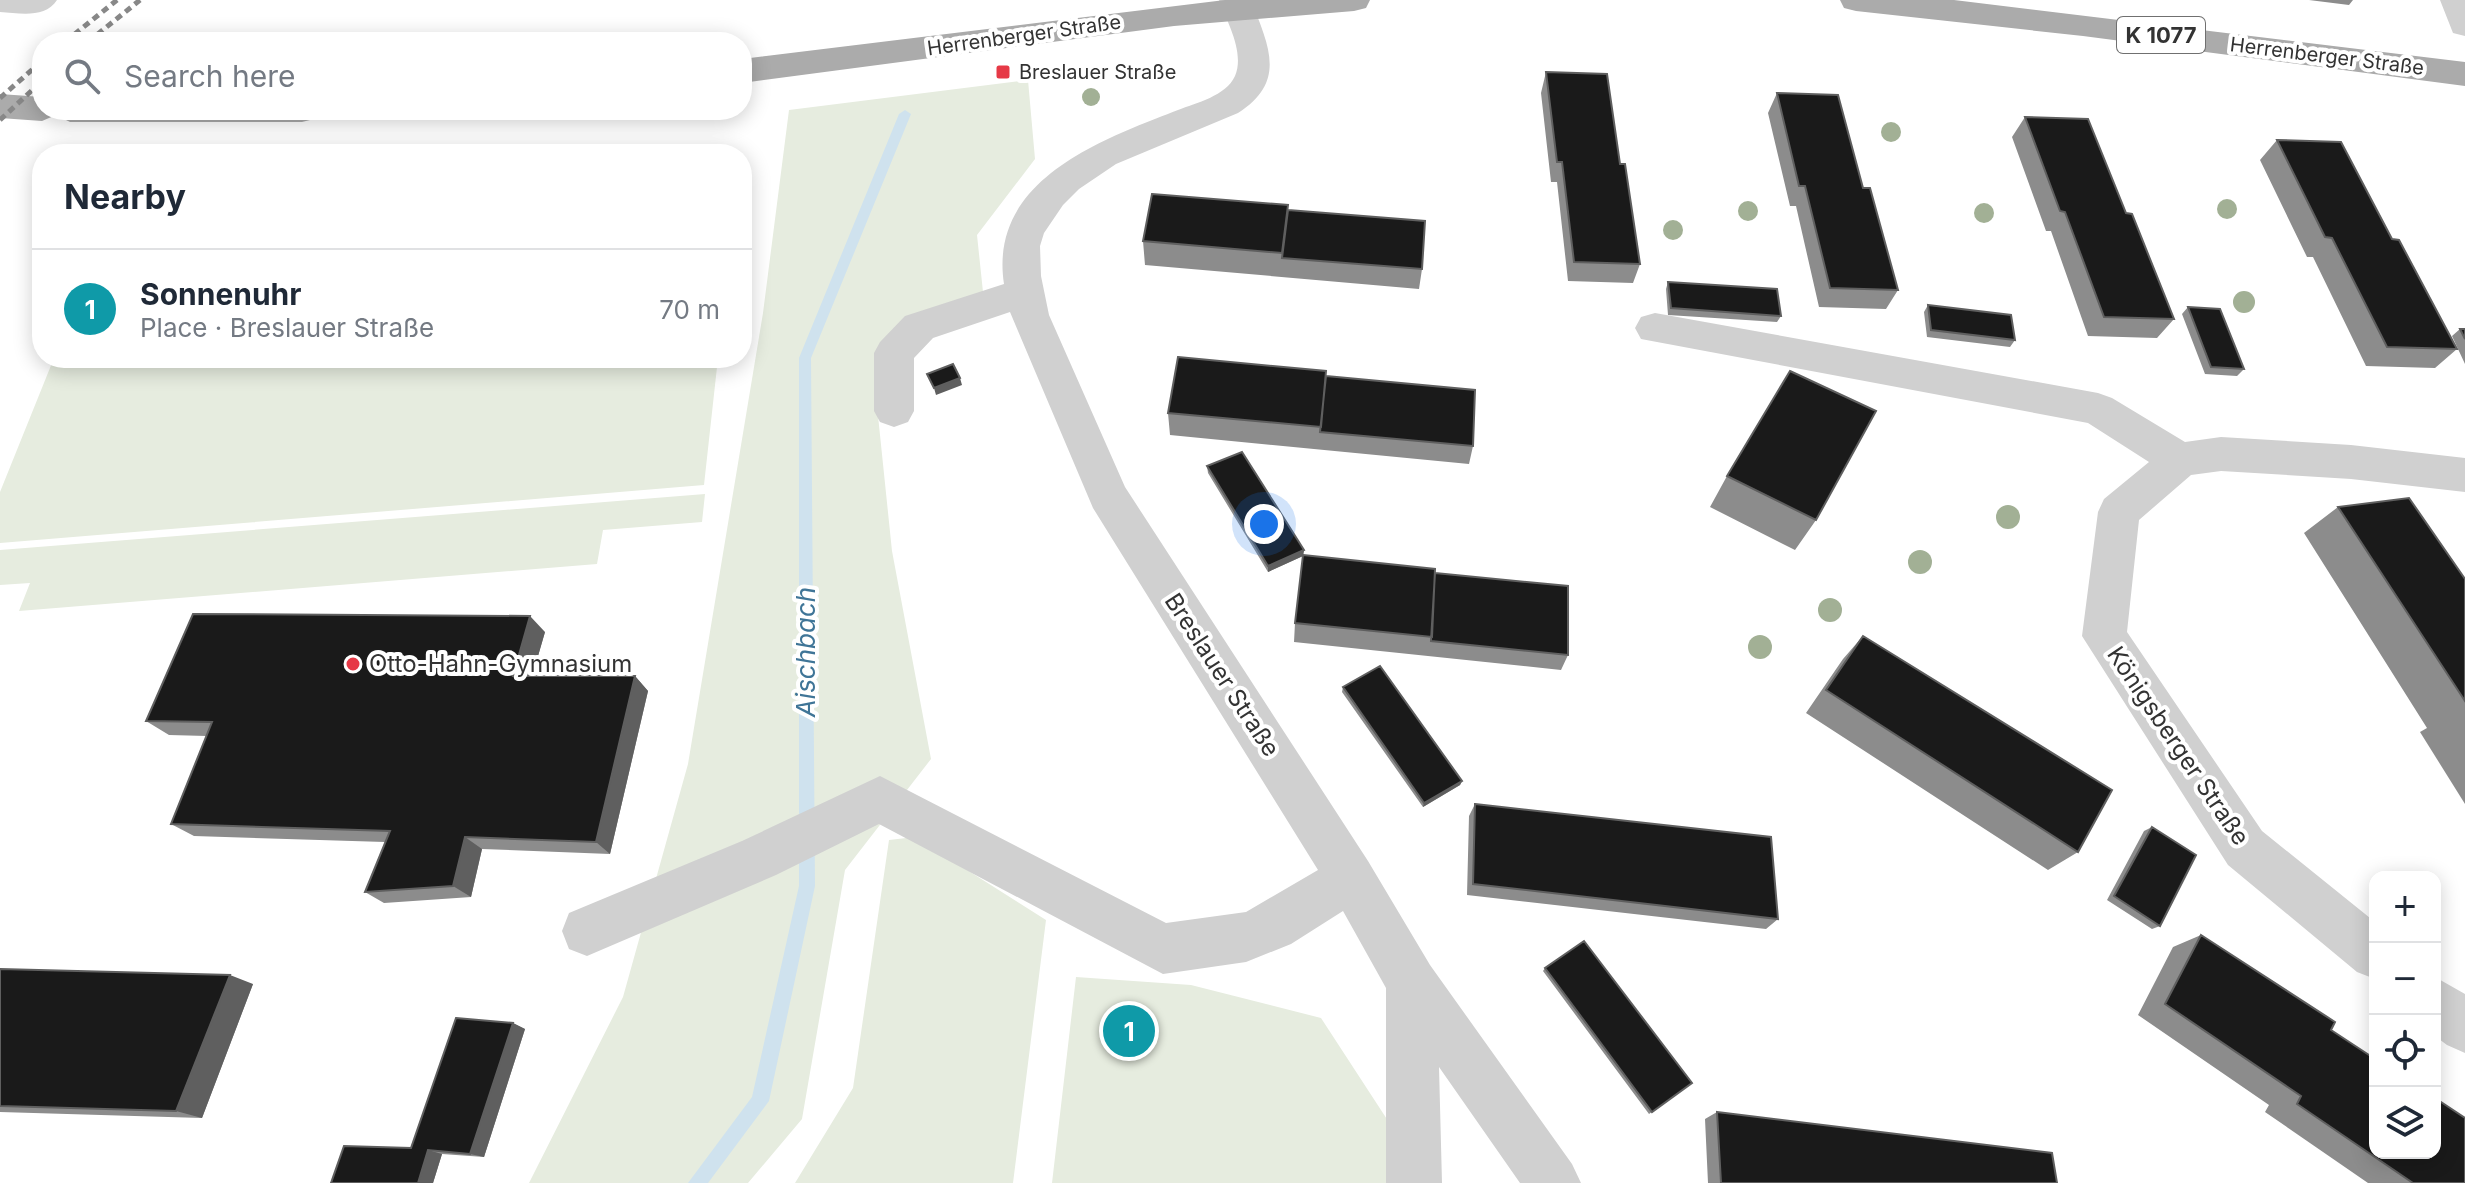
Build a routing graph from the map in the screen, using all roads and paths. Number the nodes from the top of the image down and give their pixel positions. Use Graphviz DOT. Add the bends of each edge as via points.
graph roads {
  1 [pos="41,0"];
  2 [pos="1354,0"];
  3 [pos="1856,0"];
  4 [pos="2456,0"];
  5 [pos="0,1"];
  6 [pos="1236,5"];
  7 [pos="2465,25"];
  8 [pos="752,70"];
  9 [pos="2465,74"];
  10 [pos="0,106"];
  11 [pos="32,108"];
  12 [pos="1025,294"];
  13 [pos="1655,328"];
  14 [pos="894,411"];
  15 [pos="2180,460"];
  16 [pos="2465,475"];
  17 [pos="1351,878"];
  18 [pos="587,931"];
  19 [pos="2369,949"];
  20 [pos="1412,983"];
  21 [pos="2441,1008"];
  22 [pos="2465,1027"];
  23 [pos="1414,1183"];
  24 [pos="1553,1183"];
  1 -- 5 [label="street"];
  2 -- 6 [label="main road, Herrenberger Straße"];
  3 -- 9 [label="main road, Herrenberger Straße / K 1077"];
  4 -- 7 [label="street"];
  6 -- 8 [label="main road, Herrenberger Straße"];
  6 -- 12 [label="street, Breslauer Straße" via="1253,58 1253,75 1239,97 1100,154 1067,179 1043,203 1024,236"];
  10 -- 11 [label="main road"];
  12 -- 14 [label="street" via="919,327 894,353"];
  12 -- 17 [label="street, Breslauer Straße" via="1108,496"];
  13 -- 15 [label="street" via="2098,409"];
  15 -- 16 [label="street" via="2221,454"];
  15 -- 19 [label="street, Königsberger Straße" via="2119,512 2104,636 2245,848"];
  17 -- 18 [label="street" via="1246,937 1163,949 880,799 759,858"];
  17 -- 20 [label="street, Breslauer Straße"];
  20 -- 23 [label="street"];
  20 -- 24 [label="street, Breslauer Straße"];
  21 -- 22 [label="street"];
}
